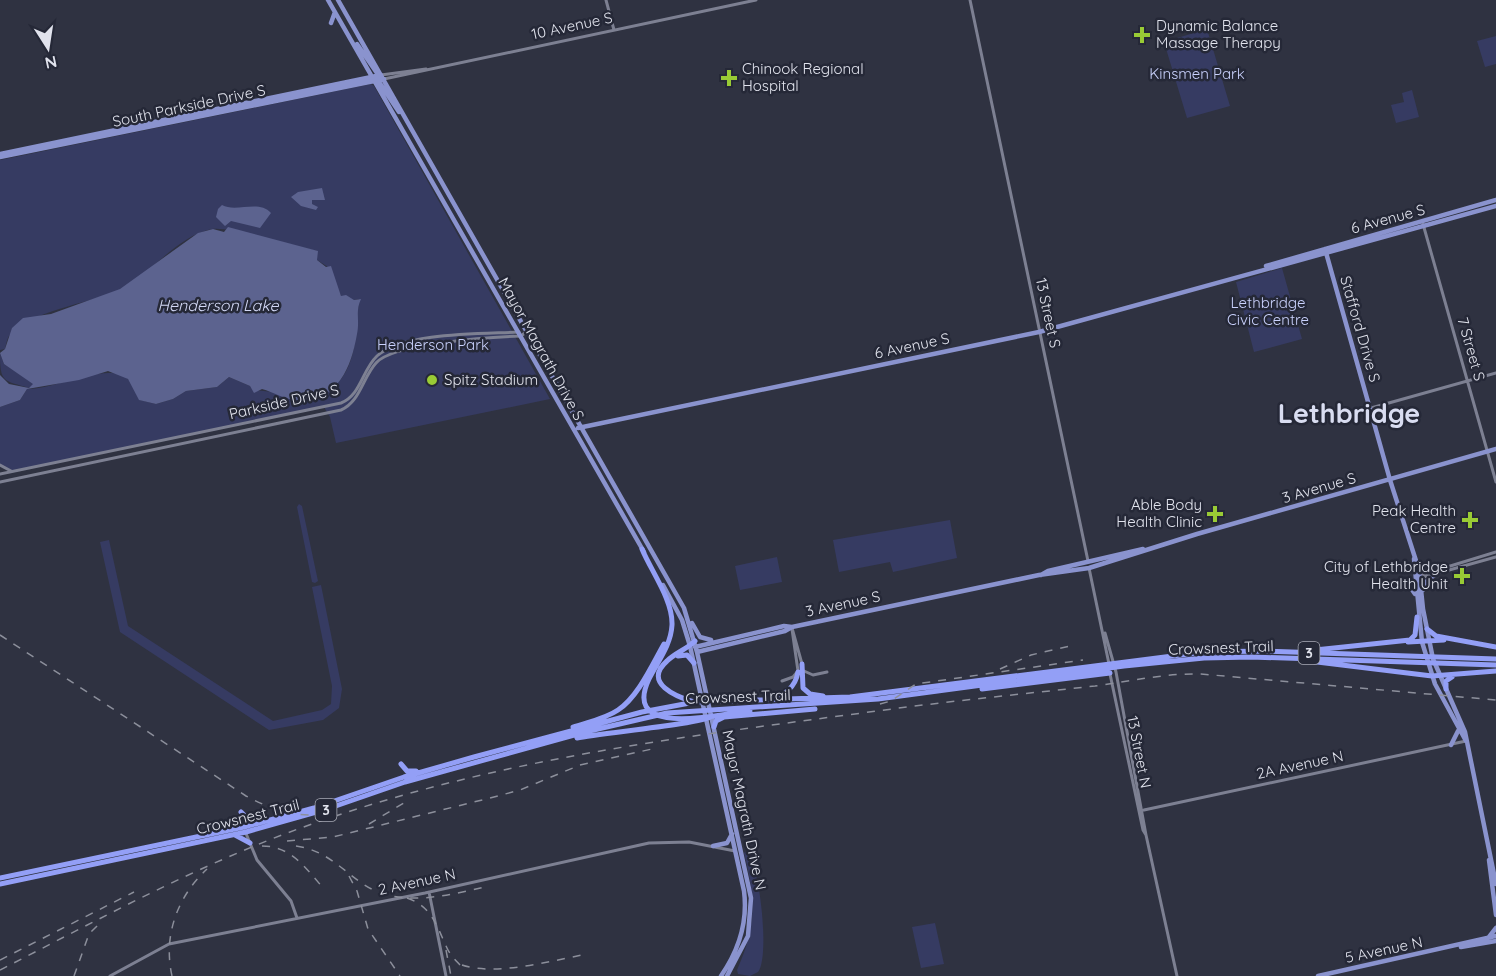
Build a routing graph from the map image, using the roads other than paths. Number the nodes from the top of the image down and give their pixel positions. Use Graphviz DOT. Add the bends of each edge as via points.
graph roads {
  1 [pos="328,0"];
  2 [pos="338,0"];
  3 [pos="606,0"];
  4 [pos="756,0"];
  5 [pos="970,0"];
  6 [pos="335,12"];
  7 [pos="341,23"];
  8 [pos="614,30"];
  9 [pos="378,78"];
  10 [pos="0,156"];
  11 [pos="1496,200"];
  12 [pos="1496,206"];
  13 [pos="1423,225"];
  14 [pos="1326,252"];
  15 [pos="526,332"];
  16 [pos="1039,332"];
  17 [pos="519,334"];
  18 [pos="1496,373"];
  19 [pos="1468,381"];
  20 [pos="1370,408"];
  21 [pos="580,428"];
  22 [pos="573,430"];
  23 [pos="1496,449"];
  24 [pos="1488,451"];
  25 [pos="0,465"];
  26 [pos="22,470"];
  27 [pos="0,474"];
  28 [pos="1390,480"];
  29 [pos="0,482"];
  30 [pos="1496,482"];
  31 [pos="642,549"];
  32 [pos="1496,552"];
  33 [pos="1496,557"];
  34 [pos="1089,565"];
  35 [pos="1436,574"];
  36 [pos="1418,576"];
  37 [pos="1396,582"];
  38 [pos="1419,597"];
  39 [pos="684,608"];
  40 [pos="1418,617"];
  41 [pos="792,627"];
  42 [pos="1426,629"];
  43 [pos="671,631"];
  44 [pos="728,638"];
  45 [pos="1453,640"];
  46 [pos="1425,642"];
  47 [pos="1394,643"];
  48 [pos="693,647"];
  49 [pos="1496,647"];
  50 [pos="1265,651"];
  51 [pos="1277,657"];
  52 [pos="671,658"];
  53 [pos="1496,659"];
  54 [pos="694,663"];
  55 [pos="802,664"];
  56 [pos="1123,664"];
  57 [pos="1496,665"];
  58 [pos="1103,666"];
  59 [pos="798,671"];
  60 [pos="1496,671"];
  61 [pos="827,672"];
  62 [pos="1113,673"];
  63 [pos="1431,673"];
  64 [pos="1457,675"];
  65 [pos="1440,676"];
  66 [pos="782,681"];
  67 [pos="1445,686"];
  68 [pos="947,690"];
  69 [pos="878,697"];
  70 [pos="695,702"];
  71 [pos="721,706"];
  72 [pos="645,714"];
  73 [pos="710,717"];
  74 [pos="714,727"];
  75 [pos="1457,728"];
  76 [pos="1466,741"];
  77 [pos="1451,745"];
  78 [pos="521,747"];
  79 [pos="401,764"];
  80 [pos="423,771"];
  81 [pos="404,779"];
  82 [pos="1141,810"];
  83 [pos="266,821"];
  84 [pos="245,830"];
  85 [pos="218,832"];
  86 [pos="732,832"];
  87 [pos="234,835"];
  88 [pos="250,843"];
  89 [pos="713,846"];
  90 [pos="1488,849"];
  91 [pos="735,851"];
  92 [pos="0,878"];
  93 [pos="0,884"];
  94 [pos="1496,884"];
  95 [pos="429,892"];
  96 [pos="1496,915"];
  97 [pos="297,918"];
  98 [pos="1496,928"];
  99 [pos="1496,936"];
  100 [pos="1488,938"];
  101 [pos="1496,941"];
  102 [pos="1455,947"];
  103 [pos="732,967"];
  104 [pos="735,975"];
  105 [pos="110,976"];
  106 [pos="446,976"];
  107 [pos="721,976"];
  108 [pos="727,976"];
  109 [pos="1177,976"];
  110 [pos="1318,976"];
  1 -- 6 [label="main road, Mayor Magrath Drive S"];
  2 -- 9 [label="main road, Mayor Magrath Drive S"];
  3 -- 8 [label="street"];
  4 -- 8 [label="street, 10 Avenue S"];
  5 -- 16 [label="street, 13 Street S"];
  6 -- 7 [label="main road, Mayor Magrath Drive S"];
  6 -- 7 [label="main road" via="331,23"];
  7 -- 9 [label="main road, Mayor Magrath Drive S"];
  8 -- 9 [label="street, 10 Avenue S"];
  9 -- 10 [label="main road, South Parkside Drive S"];
  9 -- 15 [label="main road, Mayor Magrath Drive S" via="413,130"];
  9 -- 17 [label="main road, Mayor Magrath Drive S"];
  11 -- 13 [label="main road, 6 Avenue S"];
  12 -- 13 [label="main road, 6 Avenue S"];
  13 -- 14 [label="main road, 6 Avenue S"];
  13 -- 19 [label="street, 7 Street S"];
  14 -- 16 [label="main road, 6 Avenue S"];
  14 -- 20 [label="main road, Stafford Drive S"];
  15 -- 17 [label="street, Parkside Drive S"];
  15 -- 21 [label="main road, Mayor Magrath Drive S"];
  16 -- 21 [label="main road, 6 Avenue S"];
  16 -- 34 [label="street, 13 Street S"];
  17 -- 22 [label="main road, Mayor Magrath Drive S"];
  17 -- 26 [label="street, Parkside Drive S" via="439,337 393,347 373,361 351,397 341,404"];
  17 -- 29 [label="street, Parkside Drive S" via="391,353 376,362 355,399 341,410"];
  18 -- 19 [label="street"];
  19 -- 20 [label="street"];
  19 -- 24 [label="street, 7 Street S"];
  20 -- 28 [label="main road, Stafford Drive S"];
  21 -- 22 [label="main road, 6 Avenue S"];
  21 -- 39 [label="main road, Mayor Magrath Drive S"];
  22 -- 31 [label="main road, Mayor Magrath Drive S"];
  23 -- 24 [label="main road, 3 Avenue S"];
  24 -- 28 [label="main road, 3 Avenue S"];
  24 -- 30 [label="street, 7 Street S"];
  25 -- 26 [label="street" via="8,470"];
  26 -- 27 [label="street, Parkside Drive S"];
  28 -- 34 [label="main road, 3 Avenue S"];
  28 -- 36 [label="main road, Stafford Drive S"];
  31 -- 43 [label="highway" via="669,609"];
  31 -- 48 [label="main road, Mayor Magrath Drive S"];
  32 -- 36 [label="street"];
  33 -- 35 [label="street"];
  34 -- 41 [label="main road, 3 Avenue S"];
  34 -- 62 [label="street, 13 Street S"];
  35 -- 36 [label="street"];
  35 -- 38 [label="main road" via="1427,581"];
  36 -- 38 [label="main road, Stafford Drive S"];
  37 -- 38 [label="main road" via="1408,584"];
  38 -- 40 [label="main road"];
  38 -- 42 [label="main road"];
  39 -- 44 [label="main road" via="702,639"];
  39 -- 48 [label="main road, Mayor Magrath Drive S"];
  40 -- 46 [label="main road"];
  40 -- 47 [label="highway" via="1413,638"];
  41 -- 44 [label="main road, 3 Avenue S"];
  41 -- 48 [label="main road, 3 Avenue S" via="785,632"];
  41 -- 55 [label="street"];
  41 -- 59 [label="street"];
  42 -- 45 [label="highway"];
  42 -- 46 [label="main road"];
  43 -- 71 [label="highway" via="646,686 645,702 651,712 664,719 698,717"];
  43 -- 78 [label="highway" via="621,708"];
  44 -- 48 [label="main road, 3 Avenue S"];
  45 -- 46 [label="highway"];
  45 -- 49 [label="highway"];
  46 -- 47 [label="highway"];
  46 -- 63 [label="main road"];
  46 -- 65 [label="main road"];
  47 -- 50 [label="highway"];
  48 -- 52 [label="highway"];
  48 -- 54 [label="main road, Mayor Magrath Drive S"];
  48 -- 73 [label="main road, Mayor Magrath Drive S"];
  50 -- 53 [label="highway, Crowsnest Trail / 3"];
  50 -- 56 [label="highway, Crowsnest Trail / 3" via="1194,653"];
  51 -- 56 [label="highway, Crowsnest Trail / 3"];
  51 -- 57 [label="highway, Crowsnest Trail / 3"];
  51 -- 63 [label="highway"];
  52 -- 54 [label="highway" via="684,654"];
  52 -- 70 [label="highway" via="661,668 662,686 672,696"];
  54 -- 73 [label="main road, Mayor Magrath Drive S"];
  55 -- 61 [label="street" via="810,675"];
  55 -- 69 [label="highway" via="801,683 810,694"];
  56 -- 58 [label="highway, Crowsnest Trail / 3"];
  58 -- 68 [label="highway, Crowsnest Trail / 3"];
  58 -- 69 [label="highway, Crowsnest Trail / 3"];
  59 -- 66 [label="street"];
  59 -- 71 [label="highway" via="794,686 783,695"];
  60 -- 64 [label="highway"];
  62 -- 68 [label="highway" via="1007,687"];
  62 -- 82 [label="street, 13 Street N"];
  63 -- 65 [label="highway"];
  63 -- 75 [label="main road"];
  64 -- 65 [label="highway"];
  64 -- 67 [label="highway" via="1449,678"];
  65 -- 67 [label="main road"];
  67 -- 76 [label="main road"];
  68 -- 69 [label="highway, Crowsnest Trail / 3"];
  69 -- 71 [label="highway, Crowsnest Trail / 3"];
  69 -- 71 [label="highway, Crowsnest Trail / 3" via="809,706"];
  69 -- 74 [label="highway" via="825,708 724,717"];
  70 -- 71 [label="highway, Crowsnest Trail / 3"];
  70 -- 72 [label="highway, Crowsnest Trail / 3"];
  71 -- 72 [label="highway, Crowsnest Trail / 3"];
  72 -- 78 [label="highway, Crowsnest Trail / 3"];
  73 -- 74 [label="main road, Mayor Magrath Drive N"];
  73 -- 78 [label="highway"];
  73 -- 86 [label="main road, Mayor Magrath Drive N"];
  74 -- 103 [label="main road, Mayor Magrath Drive N" via="752,904 748,936"];
  75 -- 76 [label="main road"];
  75 -- 77 [label="main road"];
  76 -- 77 [label="street, 2A Avenue N"];
  76 -- 90 [label="main road"];
  77 -- 82 [label="street, 2A Avenue N"];
  78 -- 80 [label="highway, Crowsnest Trail / 3"];
  78 -- 81 [label="highway, Crowsnest Trail / 3"];
  79 -- 80 [label="highway" via="408,771"];
  80 -- 81 [label="highway, Crowsnest Trail / 3"];
  81 -- 83 [label="highway, Crowsnest Trail / 3"];
  81 -- 84 [label="highway, Crowsnest Trail / 3" via="327,809"];
  82 -- 109 [label="street, 13 Street N"];
  83 -- 84 [label="highway, Crowsnest Trail / 3"];
  83 -- 85 [label="highway" via="240,815 234,824"];
  84 -- 85 [label="highway, Crowsnest Trail / 3"];
  84 -- 87 [label="highway, Crowsnest Trail / 3"];
  84 -- 88 [label="street"];
  85 -- 92 [label="highway, Crowsnest Trail / 3"];
  86 -- 89 [label="main road" via="727,843"];
  86 -- 91 [label="main road, Mayor Magrath Drive N"];
  87 -- 88 [label="highway"];
  87 -- 93 [label="highway, Crowsnest Trail / 3"];
  88 -- 97 [label="street" via="257,860 291,901"];
  89 -- 91 [label="street, 2 Avenue N"];
  89 -- 95 [label="street, 2 Avenue N" via="649,843"];
  90 -- 94 [label="main road"];
  90 -- 96 [label="main road"];
  91 -- 107 [label="main road, Mayor Magrath Drive N" via="744,891 745,919 737,948"];
  95 -- 97 [label="street, 2 Avenue N"];
  95 -- 106 [label="street"];
  97 -- 105 [label="street, 2 Avenue N" via="169,944"];
  98 -- 100 [label="main road"];
  99 -- 100 [label="main road, 5 Avenue N"];
  100 -- 102 [label="main road, 5 Avenue N"];
  101 -- 102 [label="main road, 5 Avenue N"];
  102 -- 110 [label="main road, 5 Avenue N"];
  103 -- 104 [label="main road"];
  103 -- 108 [label="main road, Mayor Magrath Drive N"];
}
